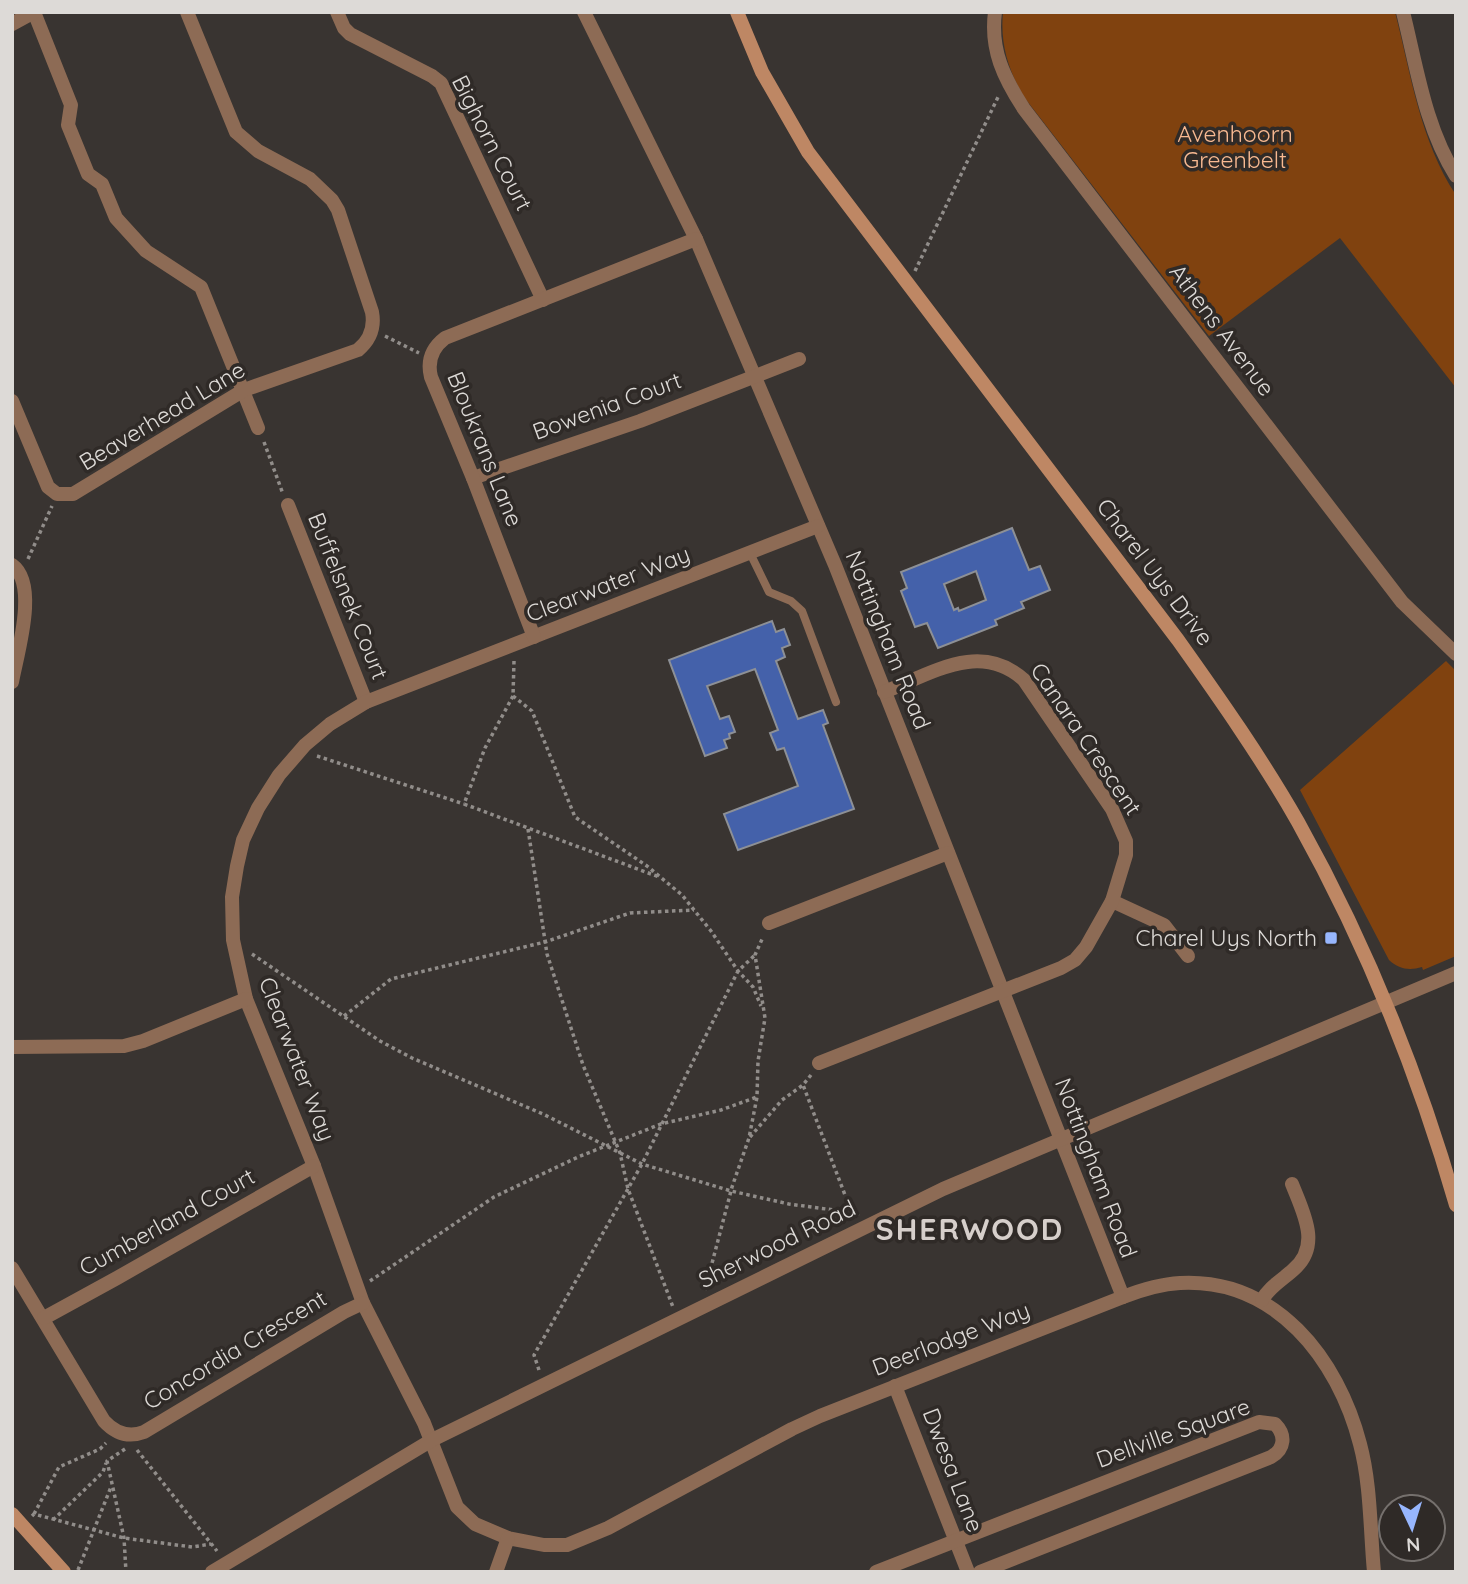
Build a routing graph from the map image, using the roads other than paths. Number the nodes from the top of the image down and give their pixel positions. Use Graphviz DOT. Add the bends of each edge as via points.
graph roads {
  1 [pos="34,12"];
  2 [pos="187,12"];
  3 [pos="337,12"];
  4 [pos="584,12"];
  5 [pos="737,12"];
  6 [pos="995,12"];
  7 [pos="1403,12"];
  8 [pos="12,24"];
  9 [pos="1456,176"];
  10 [pos="696,239"];
  11 [pos="543,300"];
  12 [pos="799,359"];
  13 [pos="755,376"];
  14 [pos="244,390"];
  15 [pos="12,401"];
  16 [pos="258,428"];
  17 [pos="473,478"];
  18 [pos="288,505"];
  19 [pos="818,526"];
  20 [pos="750,553"];
  21 [pos="17,569"];
  22 [pos="534,637"];
  23 [pos="1456,654"];
  24 [pos="12,682"];
  25 [pos="884,692"];
  26 [pos="366,702"];
  27 [pos="835,702"];
  28 [pos="948,853"];
  29 [pos="1112,901"];
  30 [pos="769,923"];
  31 [pos="1188,957"];
  32 [pos="1456,972"];
  33 [pos="1003,991"];
  34 [pos="246,999"];
  35 [pos="1384,1003"];
  36 [pos="12,1046"];
  37 [pos="819,1063"];
  38 [pos="1060,1138"];
  39 [pos="314,1166"];
  40 [pos="1292,1184"];
  41 [pos="1456,1205"];
  42 [pos="12,1268"];
  43 [pos="360,1296"];
  44 [pos="1123,1297"];
  45 [pos="1262,1300"];
  46 [pos="44,1318"];
  47 [pos="895,1386"];
  48 [pos="432,1440"];
  49 [pos="17,1518"];
  50 [pos="508,1538"];
  51 [pos="956,1540"];
  52 [pos="64,1572"];
  53 [pos="212,1572"];
  54 [pos="496,1572"];
  55 [pos="876,1572"];
  56 [pos="968,1572"];
  57 [pos="980,1572"];
  58 [pos="1374,1572"];
  1 -- 8 [label="street"];
  1 -- 14 [label="street" via="71,105 68,125 88,174 102,184 116,218 146,251 201,287"];
  2 -- 14 [label="street, Beaverhead Lane" via="236,132 258,151 310,179 332,200 374,321 367,342 358,350"];
  3 -- 11 [label="street, Bighorn Court" via="350,34 441,83"];
  4 -- 10 [label="street, Nottingham Road"];
  5 -- 35 [label="main road, Charel Uys Drive" via="762,72 808,152 1235,720 1299,824"];
  6 -- 23 [label="street, Athens Avenue" via="996,51 1006,80 1024,109 1380,574"];
  7 -- 9 [label="street" via="1431,123"];
  10 -- 11 [label="street, Bloukrans Lane"];
  10 -- 13 [label="street, Nottingham Road"];
  11 -- 17 [label="street, Bloukrans Lane" via="445,338 430,358 431,377"];
  12 -- 13 [label="street, Bowenia Court"];
  13 -- 17 [label="street, Bowenia Court"];
  13 -- 19 [label="street, Nottingham Road"];
  14 -- 15 [label="street, Beaverhead Lane" via="79,492 67,495 57,494 44,482"];
  14 -- 16 [label="street"];
  17 -- 22 [label="street, Bloukrans Lane"];
  18 -- 26 [label="street, Buffelsnek Court"];
  19 -- 20 [label="street, Clearwater Way"];
  19 -- 25 [label="street, Nottingham Road"];
  20 -- 22 [label="street, Clearwater Way"];
  20 -- 27 [label="lane" via="769,592 802,611"];
  21 -- 24 [label="street" via="25,583 26,600"];
  22 -- 26 [label="street, Clearwater Way"];
  25 -- 28 [label="street, Nottingham Road"];
  25 -- 29 [label="street, Canara Crescent" via="971,660 993,661 1024,680 1120,825 1126,855"];
  26 -- 34 [label="street, Clearwater Way" via="330,724 285,767 243,840 232,897 233,940"];
  28 -- 30 [label="street"];
  28 -- 33 [label="street, Nottingham Road"];
  29 -- 31 [label="street" via="1164,925"];
  29 -- 33 [label="street, Canara Crescent" via="1075,960"];
  32 -- 35 [label="street, Sherwood Road"];
  33 -- 37 [label="street, Canara Crescent"];
  33 -- 38 [label="street, Nottingham Road"];
  34 -- 36 [label="street" via="124,1046"];
  34 -- 39 [label="street, Clearwater Way"];
  35 -- 38 [label="street, Sherwood Road"];
  35 -- 41 [label="main road, Charel Uys Drive" via="1422,1099"];
  38 -- 44 [label="street, Nottingham Road"];
  38 -- 48 [label="street, Sherwood Road" via="943,1189"];
  39 -- 43 [label="street, Clearwater Way"];
  39 -- 46 [label="street, Cumberland Court"];
  40 -- 45 [label="street" via="1308,1224 1308,1250 1297,1268"];
  42 -- 46 [label="street"];
  43 -- 46 [label="street, Concordia Crescent" via="344,1312 134,1435 116,1432 104,1421"];
  43 -- 48 [label="street, Clearwater Way"];
  44 -- 45 [label="street, Deerlodge Way" via="1160,1285 1198,1283"];
  44 -- 47 [label="street, Deerlodge Way"];
  45 -- 58 [label="street, Deerlodge Way" via="1307,1338 1348,1406 1365,1468"];
  47 -- 50 [label="street, Deerlodge Way" via="792,1429 568,1545"];
  47 -- 51 [label="street, Dwesa Lane"];
  48 -- 50 [label="street, Deerlodge Way" via="457,1507 475,1524"];
  48 -- 53 [label="street, Sherwood Road"];
  49 -- 52 [label="main road"];
  50 -- 54 [label="street"];
  51 -- 55 [label="street, Dellville Square"];
  51 -- 56 [label="street, Dwesa Lane"];
  51 -- 57 [label="street, Dellville Square" via="1259,1422 1275,1424 1282,1433 1280,1450 1271,1457"];
}
